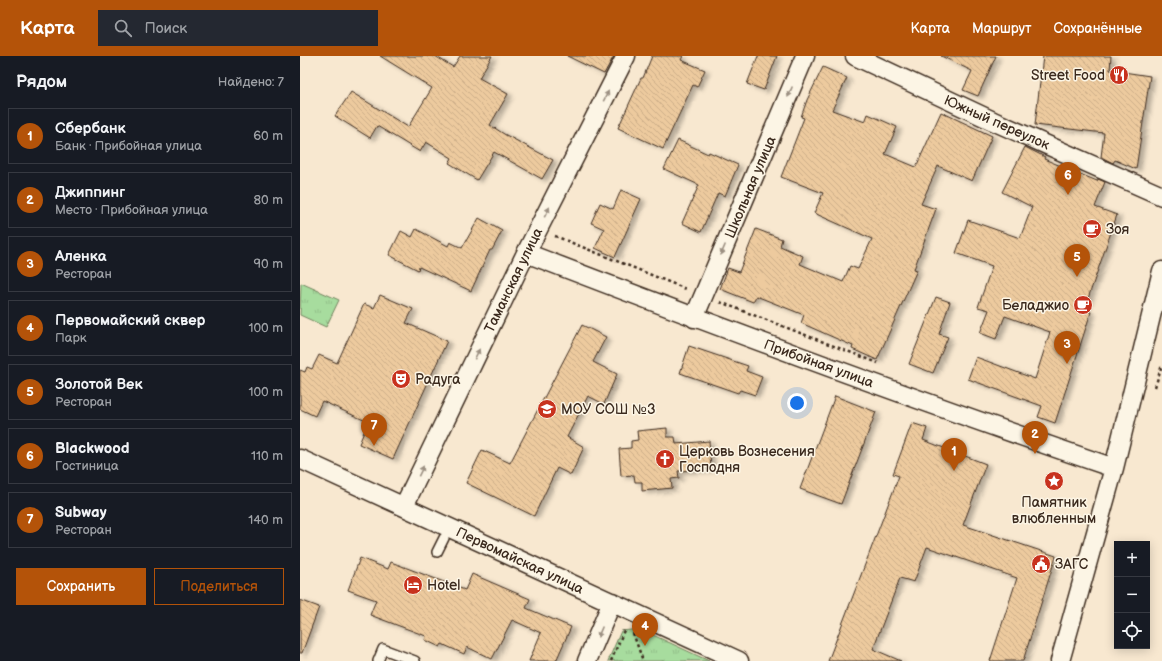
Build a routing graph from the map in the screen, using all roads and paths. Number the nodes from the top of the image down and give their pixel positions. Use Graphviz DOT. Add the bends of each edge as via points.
graph roads {
  1 [pos="626,56"];
  2 [pos="805,56"];
  3 [pos="855,56"];
  4 [pos="1162,196"];
  5 [pos="557,229"];
  6 [pos="526,253"];
  7 [pos="1162,271"];
  8 [pos="703,296"];
  9 [pos="694,318"];
  10 [pos="881,364"];
  11 [pos="300,459"];
  12 [pos="1114,468"];
  13 [pos="404,506"];
  14 [pos="444,538"];
  15 [pos="437,552"];
  16 [pos="612,602"];
  17 [pos="626,627"];
  18 [pos="633,631"];
  19 [pos="378,661"];
  20 [pos="416,661"];
  21 [pos="587,661"];
  22 [pos="612,661"];
  23 [pos="643,661"];
  24 [pos="739,661"];
  25 [pos="1060,661"];
  6 -- 1 [label="street, Таманская улица, one-way"];
  2 -- 8 [label="street, Школьная улица, one-way"];
  3 -- 4 [label="street, Южный переулок" via="992,121"];
  5 -- 8 [label="path" via="554,236"];
  6 -- 9 [label="street, Прибойная улица"];
  13 -- 6 [label="street, Таманская улица, one-way"];
  7 -- 12 [label="street"];
  8 -- 9 [label="street, Школьная улица"];
  8 -- 10 [label="path"];
  9 -- 12 [label="street, Прибойная улица"];
  11 -- 13 [label="street, Первомайская улица"];
  12 -- 25 [label="street"];
  13 -- 16 [label="street, Первомайская улица"];
  14 -- 15 [label="lane"];
  16 -- 21 [label="street, one-way"];
  16 -- 24 [label="street, Первомайская улица"];
  17 -- 22 [label="path"];
  18 -- 23 [label="path"];
  19 -- 20 [label="lane" via="383,649"];
}
